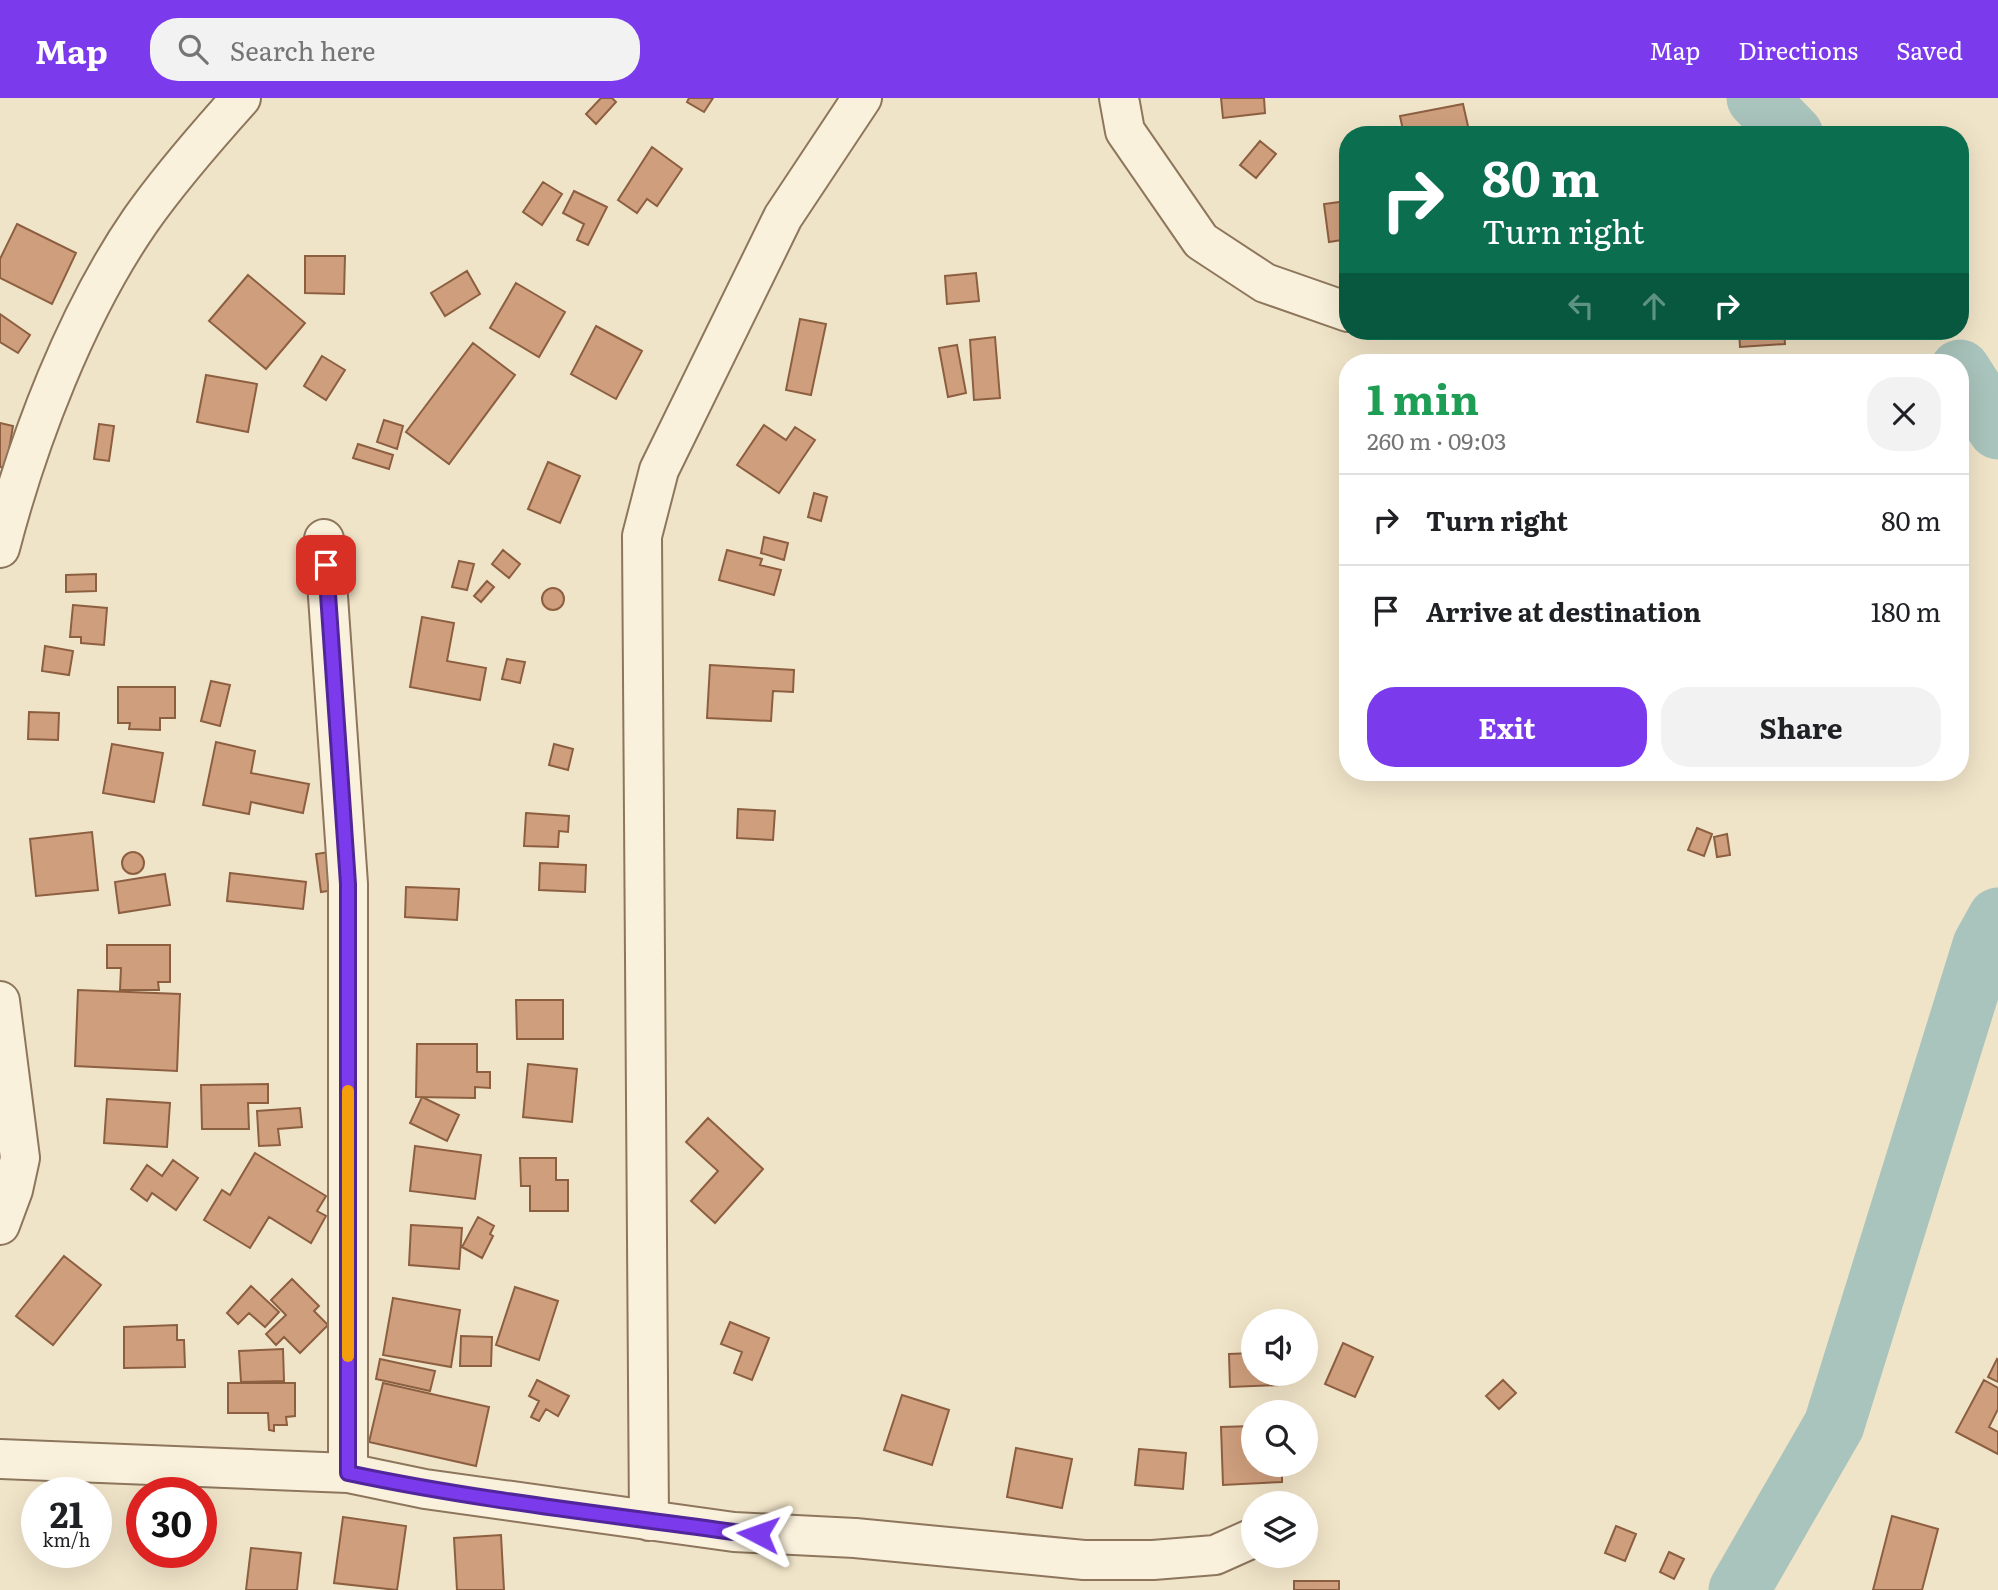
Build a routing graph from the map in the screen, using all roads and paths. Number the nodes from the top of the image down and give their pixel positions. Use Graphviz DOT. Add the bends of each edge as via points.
graph roads {
  1 [pos="241,98"];
  2 [pos="862,98"];
  3 [pos="1119,98"];
  4 [pos="1339,309"];
  5 [pos="324,539"];
  6 [pos="0,548"];
  7 [pos="0,1001"];
  8 [pos="0,1225"];
  9 [pos="0,1459"];
  10 [pos="348,1473"];
  11 [pos="649,1521"];
  12 [pos="1241,1543"];
  1 -- 6 [label="street" via="140,222 87,310 12,500"];
  2 -- 11 [label="street" via="783,217 659,470 642,537"];
  3 -- 4 [label="street" via="1125,131 1200,241 1265,283"];
  5 -- 10 [label="street" via="348,884"];
  7 -- 8 [label="street" via="20,1158"];
  9 -- 10 [label="street"];
  10 -- 11 [label="street" via="425,1489"];
  11 -- 12 [label="street" via="1084,1560 1215,1555"];
}
